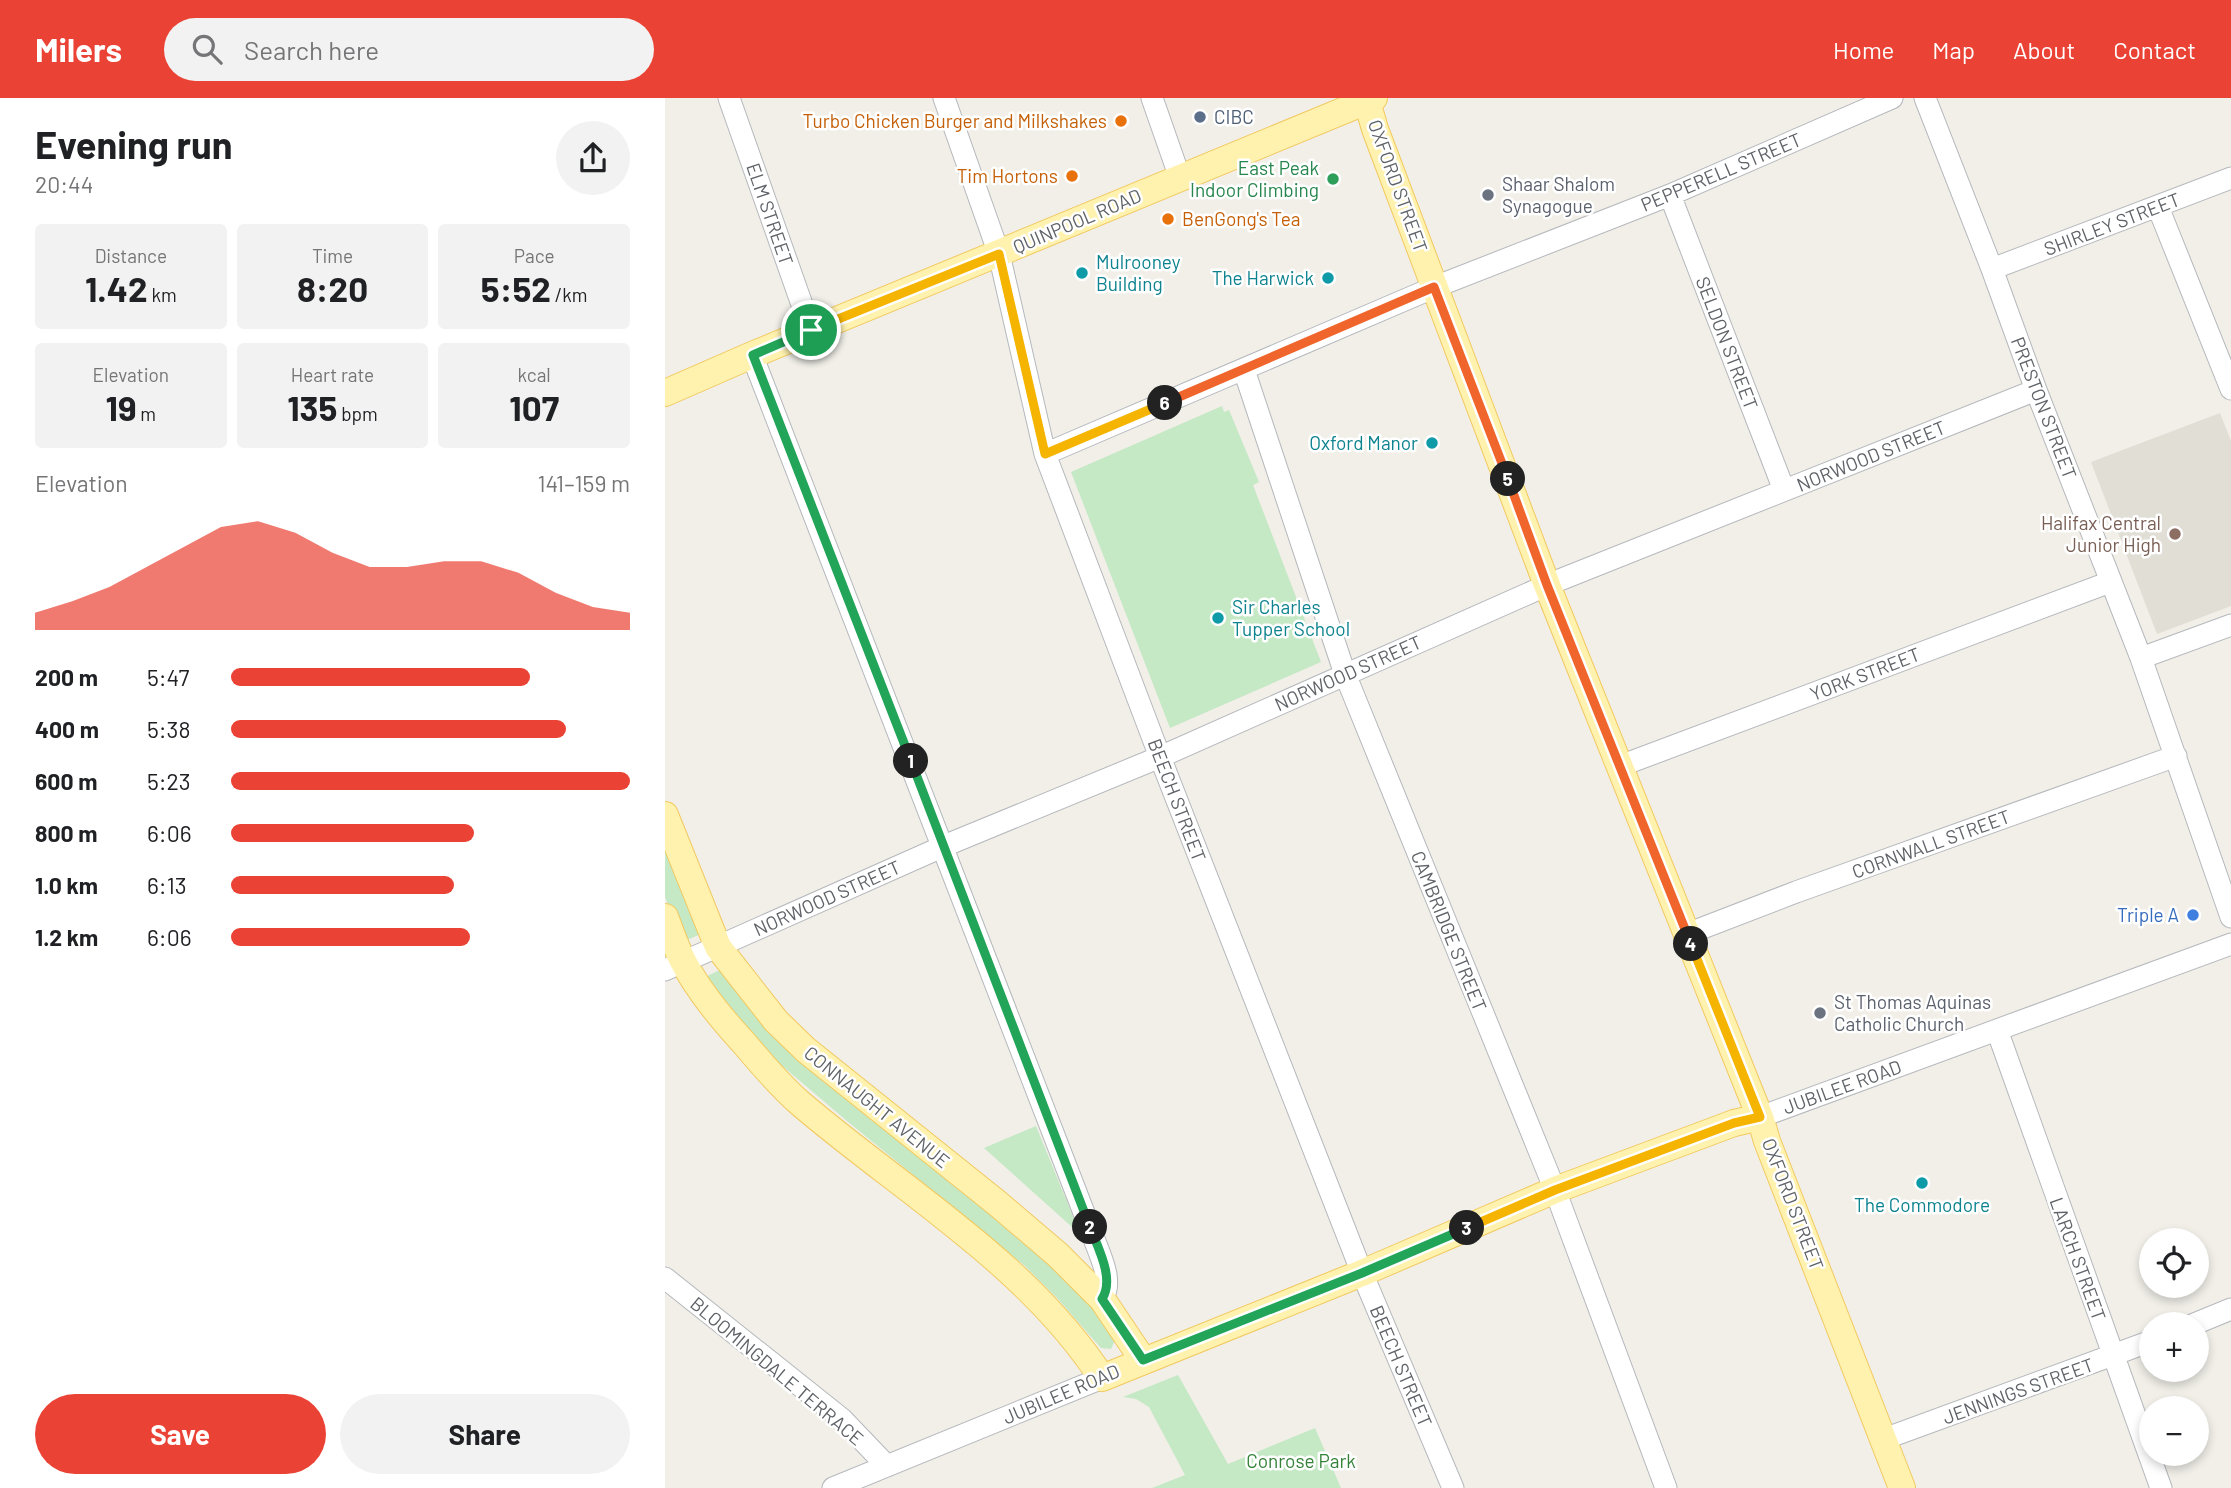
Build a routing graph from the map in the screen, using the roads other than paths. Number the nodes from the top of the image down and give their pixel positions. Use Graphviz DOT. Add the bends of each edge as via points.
graph roads {
  1 [pos="729,98"];
  2 [pos="944,98"];
  3 [pos="1152,98"];
  4 [pos="1892,98"];
  5 [pos="1925,98"];
  6 [pos="1369,99"];
  7 [pos="1180,178"];
  8 [pos="2231,178"];
  9 [pos="1671,195"];
  10 [pos="2158,207"];
  11 [pos="999,254"];
  12 [pos="1992,269"];
  13 [pos="1434,287"];
  14 [pos="811,330"];
  15 [pos="753,355"];
  16 [pos="1244,370"];
  17 [pos="2231,389"];
  18 [pos="2036,390"];
  19 [pos="665,393"];
  20 [pos="1045,454"];
  21 [pos="1784,491"];
  22 [pos="2110,582"];
  23 [pos="1547,585"];
  24 [pos="2231,625"];
  25 [pos="2141,658"];
  26 [pos="1345,674"];
  27 [pos="2176,756"];
  28 [pos="1160,757"];
  29 [pos="1620,766"];
  30 [pos="665,815"];
  31 [pos="944,846"];
  32 [pos="665,917"];
  33 [pos="2231,917"];
  34 [pos="1686,934"];
  35 [pos="2231,944"];
  36 [pos="718,947"];
  37 [pos="674,966"];
  38 [pos="1997,1030"];
  39 [pos="1760,1117"];
  40 [pos="1555,1190"];
  41 [pos="1362,1273"];
  42 [pos="665,1278"];
  43 [pos="1102,1299"];
  44 [pos="2231,1310"];
  45 [pos="2209,1318"];
  46 [pos="2139,1346"];
  47 [pos="2113,1356"];
  48 [pos="1143,1360"];
  49 [pos="1102,1378"];
  50 [pos="1884,1439"];
  51 [pos="887,1466"];
  52 [pos="834,1488"];
  53 [pos="1453,1488"];
  54 [pos="1666,1488"];
  55 [pos="1902,1488"];
  56 [pos="2161,1488"];
  1 -- 14 [label="street, ELM STREET"];
  2 -- 11 [label="street, BEECH STREET"];
  3 -- 7 [label="street"];
  4 -- 9 [label="street, PEPPERELL STREET"];
  5 -- 12 [label="street, PRESTON STREET"];
  6 -- 7 [label="main road, QUINPOOL ROAD"];
  6 -- 13 [label="main road, OXFORD STREET"];
  7 -- 11 [label="main road, QUINPOOL ROAD"];
  8 -- 10 [label="street, SHIRLEY STREET"];
  9 -- 13 [label="street, PEPPERELL STREET"];
  9 -- 21 [label="street, SELDON STREET"];
  10 -- 12 [label="street, SHIRLEY STREET"];
  10 -- 17 [label="street"];
  11 -- 14 [label="main road, QUINPOOL ROAD"];
  11 -- 20 [label="street, BEECH STREET"];
  12 -- 18 [label="street, PRESTON STREET"];
  13 -- 16 [label="street, PEPPERELL STREET"];
  13 -- 23 [label="main road, OXFORD STREET"];
  14 -- 15 [label="main road, QUINPOOL ROAD"];
  15 -- 19 [label="main road, QUINPOOL ROAD"];
  15 -- 31 [label="street"];
  16 -- 20 [label="street, PEPPERELL STREET"];
  16 -- 26 [label="street, CAMBRIDGE STREET"];
  18 -- 21 [label="street, NORWOOD STREET"];
  18 -- 22 [label="street, PRESTON STREET"];
  20 -- 28 [label="street, BEECH STREET"];
  21 -- 23 [label="street, NORWOOD STREET"];
  22 -- 25 [label="street, PRESTON STREET"];
  22 -- 29 [label="street, YORK STREET"];
  23 -- 26 [label="street, NORWOOD STREET"];
  23 -- 29 [label="main road, OXFORD STREET"];
  24 -- 25 [label="street"];
  25 -- 27 [label="street, PRESTON STREET"];
  26 -- 28 [label="street, NORWOOD STREET"];
  26 -- 40 [label="street, CAMBRIDGE STREET"];
  27 -- 33 [label="street, PRESTON STREET"];
  27 -- 34 [label="street, CORNWALL STREET"];
  28 -- 31 [label="street, NORWOOD STREET"];
  28 -- 41 [label="street, BEECH STREET"];
  29 -- 34 [label="main road, OXFORD STREET"];
  30 -- 36 [label="main road, CONNAUGHT AVENUE"];
  31 -- 36 [label="street, NORWOOD STREET"];
  31 -- 43 [label="street" via="1102,1260 1107,1291"];
  32 -- 37 [label="main road"];
  34 -- 39 [label="main road, OXFORD STREET"];
  35 -- 38 [label="street, JUBILEE ROAD"];
  36 -- 37 [label="street, NORWOOD STREET"];
  36 -- 43 [label="main road, CONNAUGHT AVENUE" via="776,1021 806,1051 996,1203"];
  37 -- 49 [label="main road" via="799,1102 1030,1290"];
  38 -- 39 [label="street, JUBILEE ROAD"];
  38 -- 47 [label="street, LARCH STREET"];
  39 -- 40 [label="main road, JUBILEE ROAD"];
  39 -- 50 [label="main road, OXFORD STREET"];
  40 -- 41 [label="main road, JUBILEE ROAD"];
  40 -- 54 [label="street, CAMBRIDGE STREET"];
  41 -- 48 [label="main road, JUBILEE ROAD"];
  41 -- 53 [label="street, BEECH STREET"];
  42 -- 51 [label="street, BLOOMINGDALE TERRACE" via="842,1419"];
  43 -- 48 [label="main road, CONNAUGHT AVENUE"];
  44 -- 45 [label="street"];
  46 -- 47 [label="street, JENNINGS STREET"];
  47 -- 50 [label="street, JENNINGS STREET"];
  47 -- 56 [label="street, LARCH STREET"];
  48 -- 49 [label="main road, JUBILEE ROAD"];
  49 -- 51 [label="street, JUBILEE ROAD"];
  50 -- 55 [label="main road, OXFORD STREET"];
  51 -- 52 [label="street, JUBILEE ROAD"];
}
